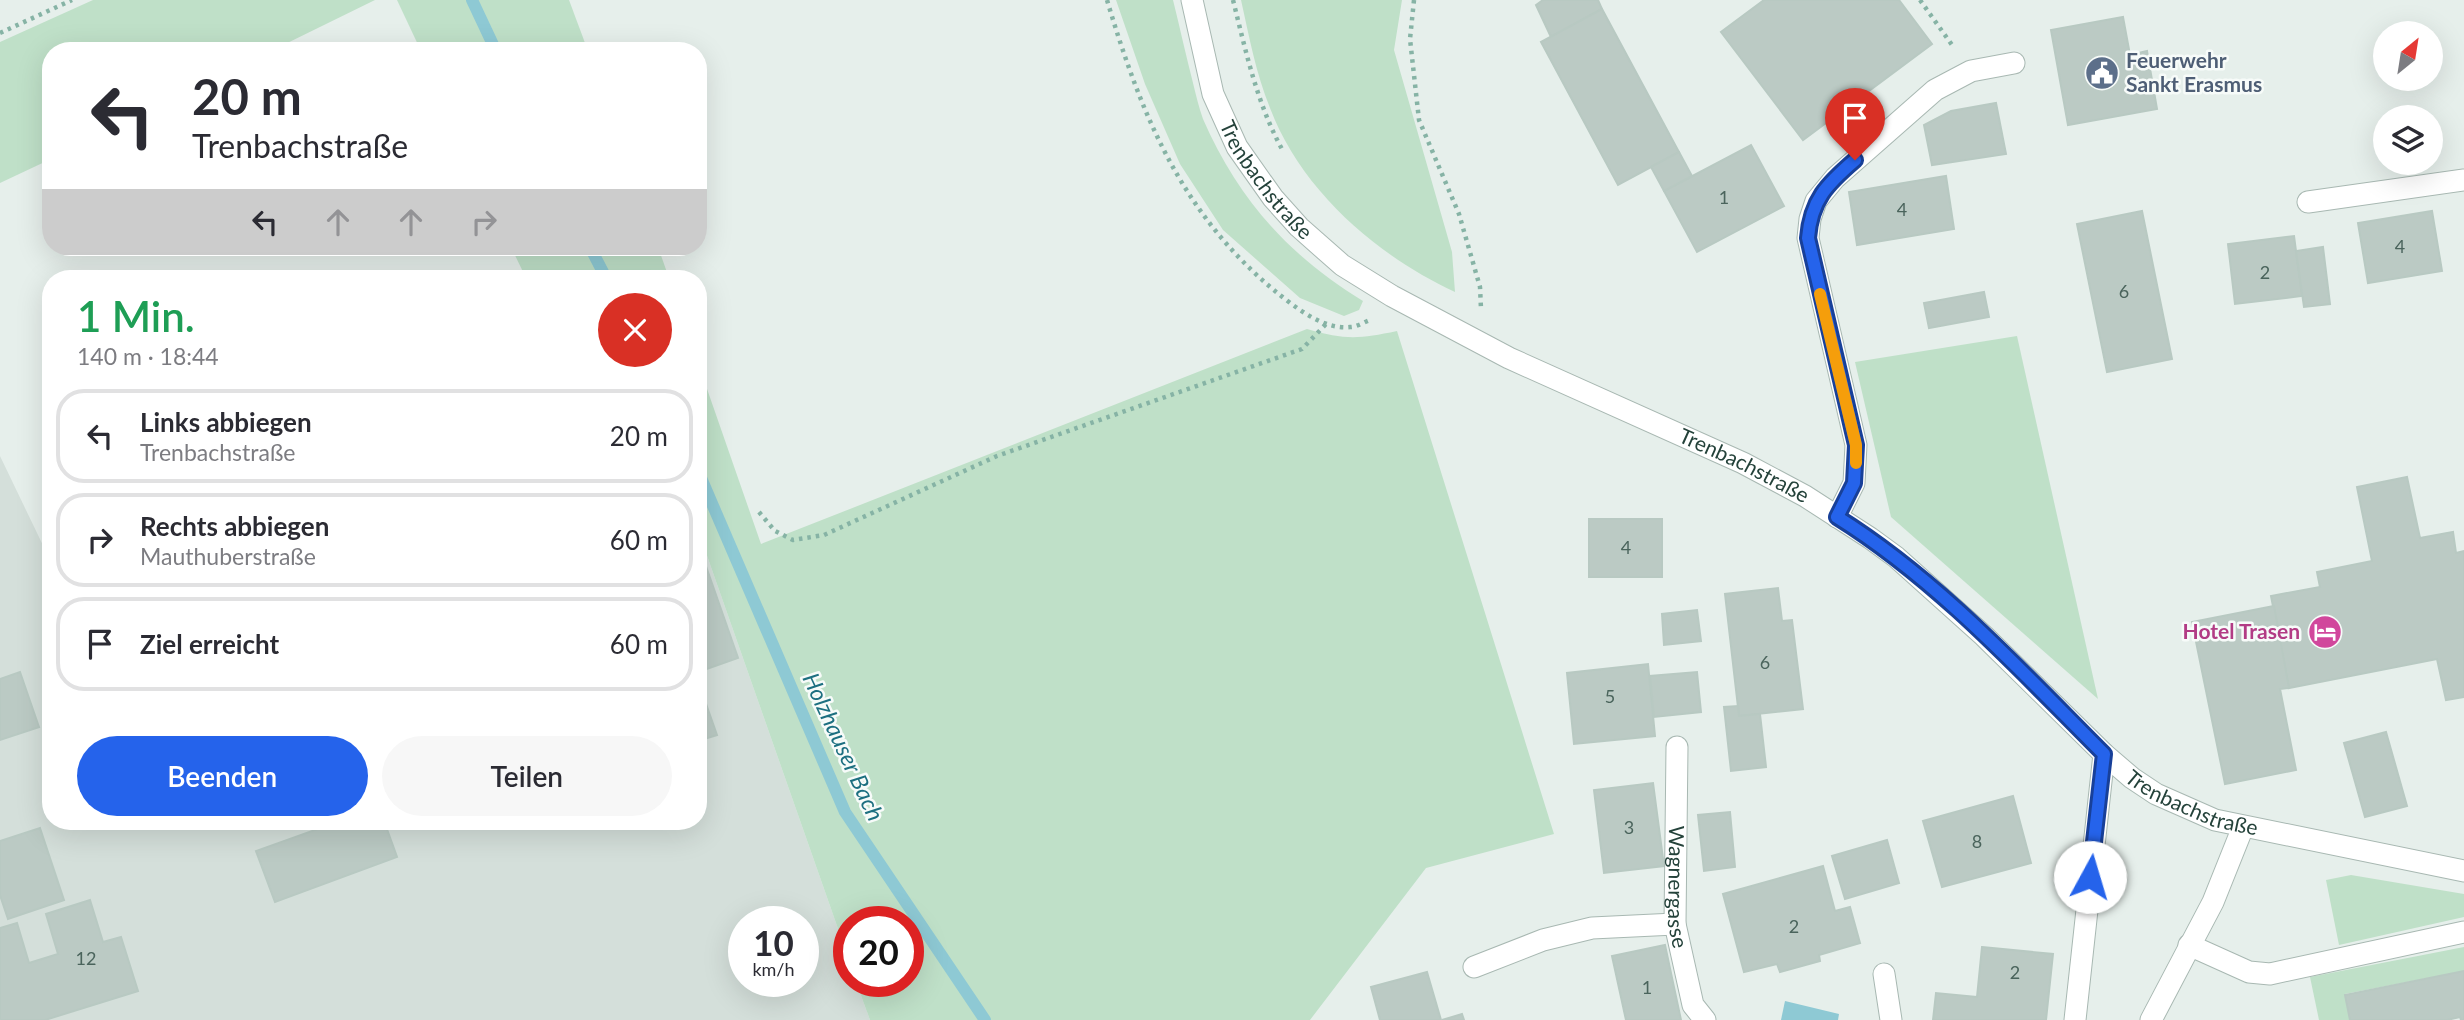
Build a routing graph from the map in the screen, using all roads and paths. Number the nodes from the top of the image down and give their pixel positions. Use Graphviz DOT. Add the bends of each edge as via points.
graph roads {
  1 [pos="72,0"];
  2 [pos="1107,0"];
  3 [pos="1192,0"];
  4 [pos="1233,0"];
  5 [pos="1414,0"];
  6 [pos="1920,0"];
  7 [pos="0,33"];
  8 [pos="2014,63"];
  9 [pos="1972,71"];
  10 [pos="1287,159"];
  11 [pos="2464,180"];
  12 [pos="2308,202"];
  13 [pos="1392,296"];
  14 [pos="1326,324"];
  15 [pos="1483,345"];
  16 [pos="759,512"];
  17 [pos="1837,517"];
  18 [pos="1677,747"];
  19 [pos="2104,754"];
  20 [pos="2243,827"];
  21 [pos="2464,871"];
  22 [pos="1675,924"];
  23 [pos="2464,932"];
  24 [pos="2189,945"];
  25 [pos="1474,967"];
  26 [pos="1884,974"];
  27 [pos="1705,1020"];
  28 [pos="1891,1020"];
  29 [pos="2075,1020"];
  30 [pos="2151,1020"];
  1 -- 7 [label="path"];
  2 -- 14 [label="path" via="1123,55 1180,182 1247,267 1289,302"];
  3 -- 13 [label="street, Trenbachstraße" via="1213,94 1254,174 1318,244"];
  4 -- 10 [label="path" via="1252,78"];
  5 -- 15 [label="path" via="1410,39 1419,120 1471,252 1480,287"];
  6 -- 9 [label="path"];
  8 -- 9 [label="street"];
  9 -- 17 [label="street" via="1935,90 1835,178 1816,201 1810,219 1812,262 1856,445 1854,483"];
  11 -- 12 [label="street"];
  13 -- 14 [label="path" via="1370,320 1351,327"];
  13 -- 15 [label="street, Trenbachstraße"];
  14 -- 16 [label="path" via="1302,349 997,456 824,535 793,540 775,531"];
  15 -- 17 [label="street, Trenbachstraße" via="1743,463"];
  17 -- 19 [label="street, Trenbachstraße" via="1896,556"];
  18 -- 22 [label="street, Wagnergasse"];
  19 -- 20 [label="street, Trenbachstraße" via="2156,794"];
  19 -- 29 [label="street"];
  20 -- 21 [label="street, Trenbachstraße"];
  20 -- 24 [label="street" via="2213,902"];
  22 -- 25 [label="street" via="1592,928 1543,940"];
  22 -- 27 [label="street, Wagnergasse" via="1693,1005"];
  23 -- 24 [label="street" via="2270,974 2249,972"];
  24 -- 30 [label="street"];
  26 -- 28 [label="street"];
}
